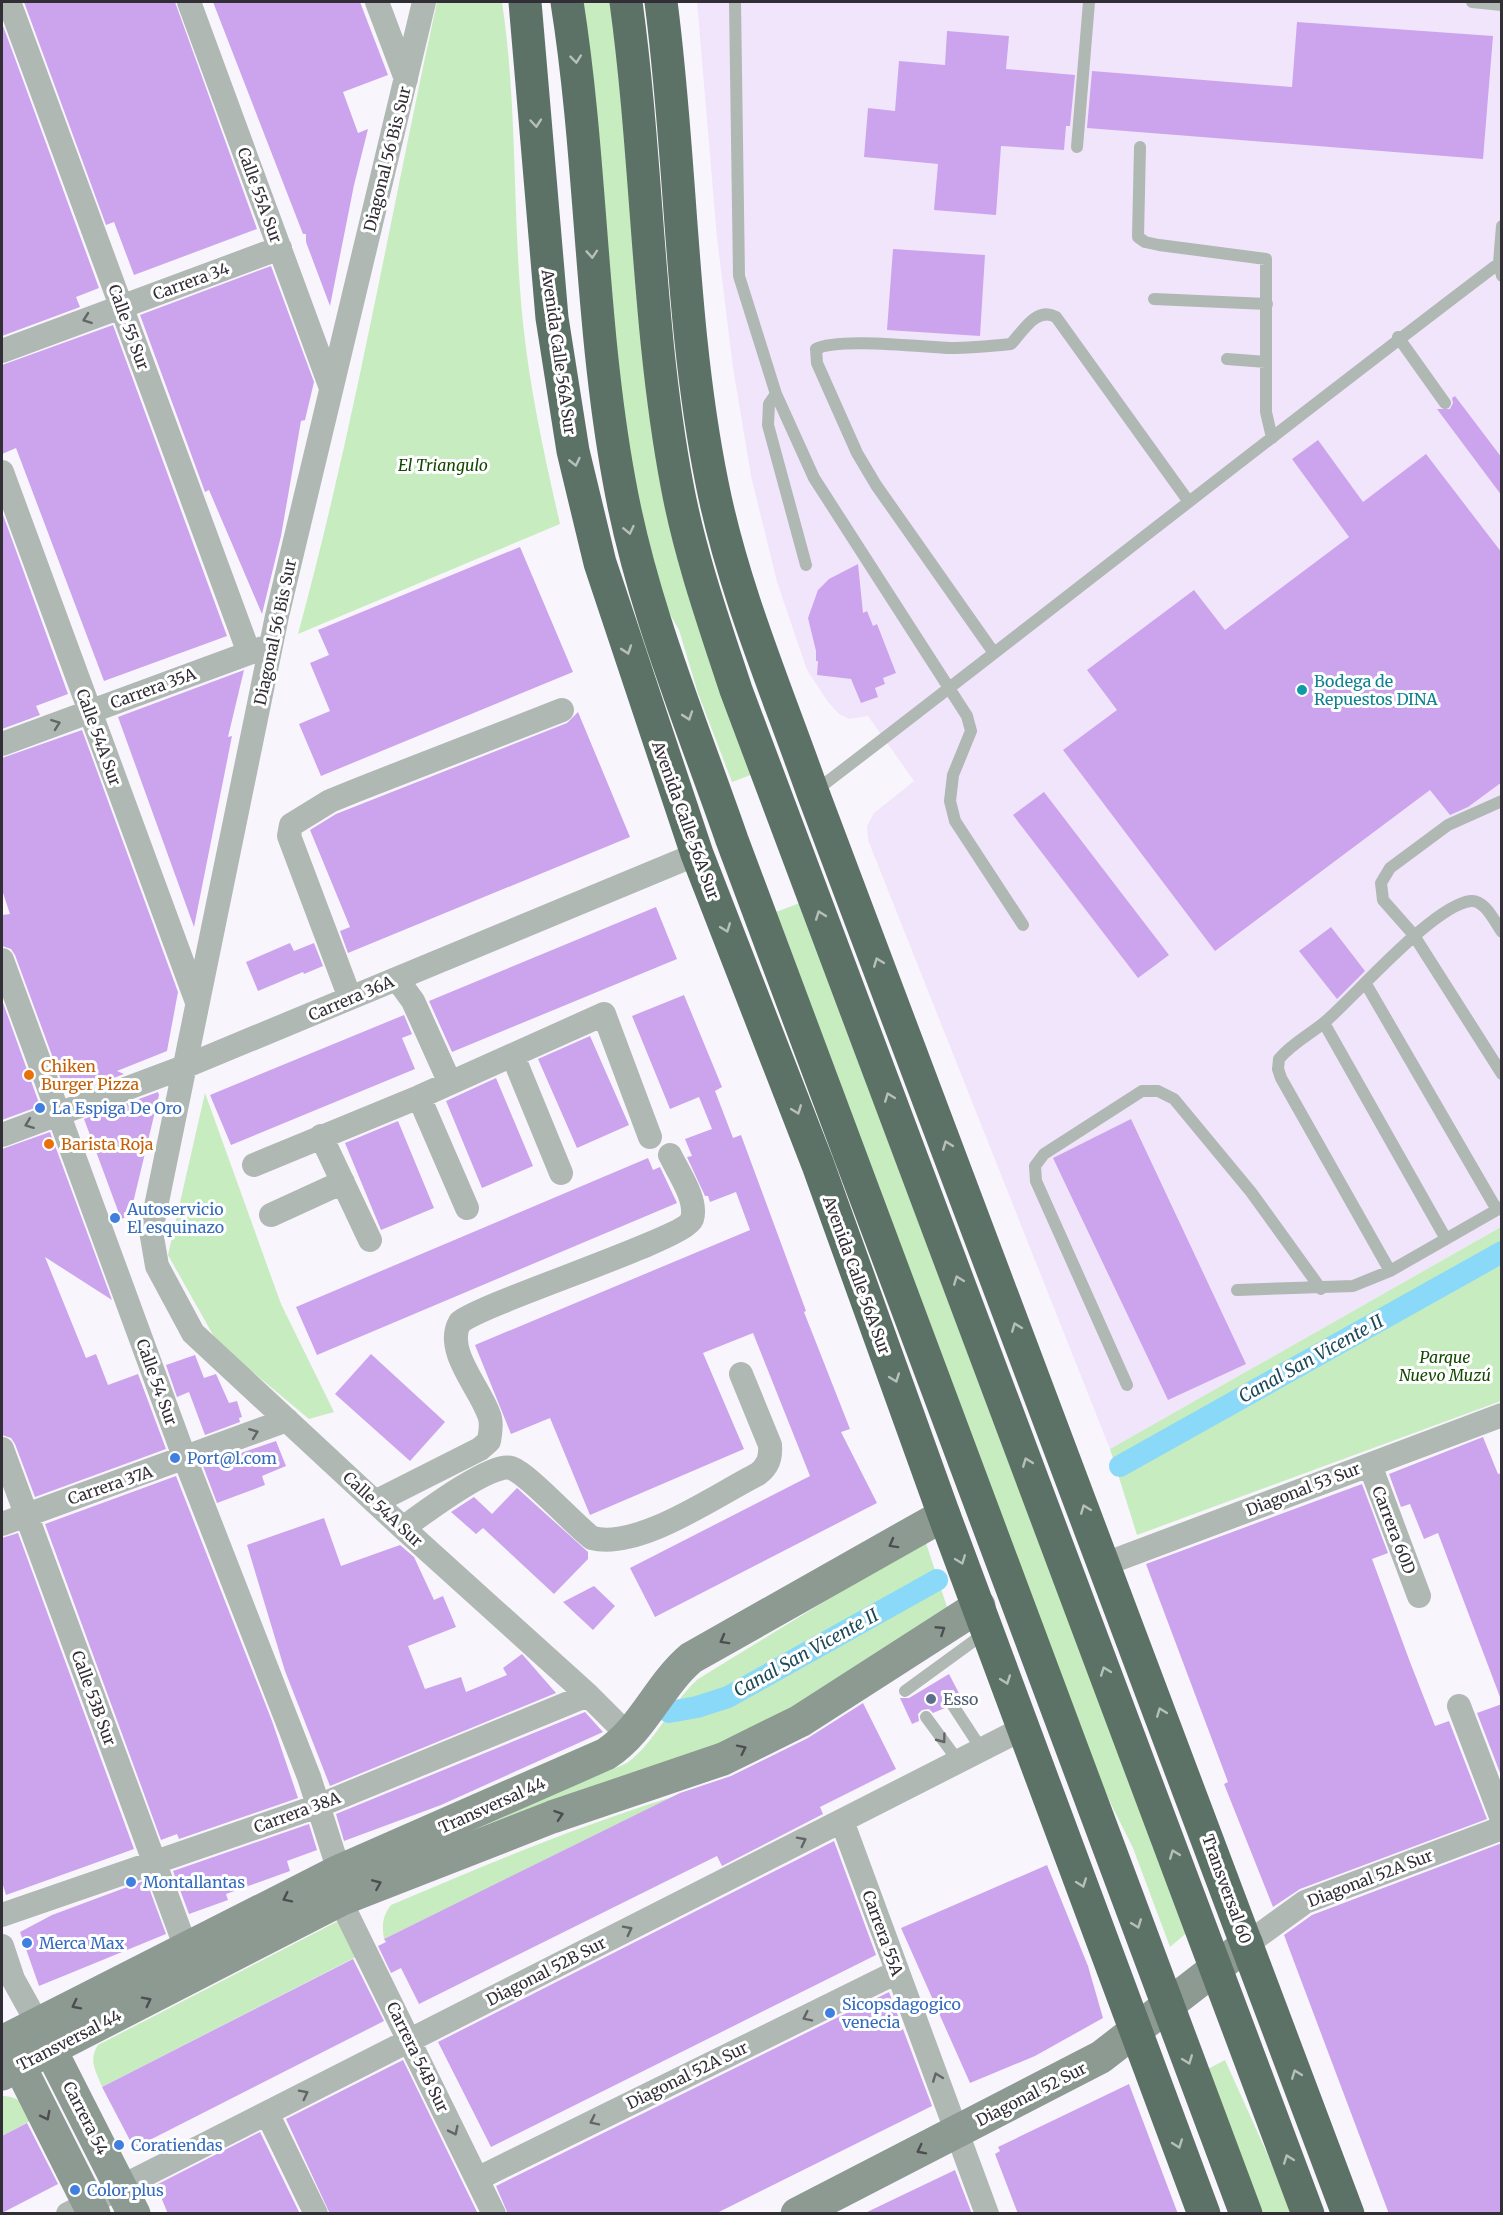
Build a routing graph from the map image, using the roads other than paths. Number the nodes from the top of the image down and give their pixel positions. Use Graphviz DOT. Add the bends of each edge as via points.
graph roads {
  1 [pos="9,2"];
  2 [pos="189,2"];
  3 [pos="377,2"];
  4 [pos="424,2"];
  5 [pos="525,2"];
  6 [pos="567,2"];
  7 [pos="626,2"];
  8 [pos="661,2"];
  9 [pos="735,2"];
  10 [pos="1089,2"];
  11 [pos="1472,2"];
  12 [pos="1502,5"];
  13 [pos="406,79"];
  14 [pos="639,103"];
  15 [pos="1077,147"];
  16 [pos="1140,147"];
  17 [pos="1502,226"];
  18 [pos="682,228"];
  19 [pos="280,248"];
  20 [pos="1500,262"];
  21 [pos="1502,276"];
  22 [pos="1154,299"];
  23 [pos="1267,304"];
  24 [pos="121,307"];
  25 [pos="1398,337"];
  26 [pos="2,351"];
  27 [pos="1227,359"];
  28 [pos="1266,362"];
  29 [pos="332,388"];
  30 [pos="777,394"];
  31 [pos="1445,403"];
  32 [pos="612,438"];
  33 [pos="1272,438"];
  34 [pos="2,472"];
  35 [pos="1189,502"];
  36 [pos="600,563"];
  37 [pos="806,565"];
  38 [pos="260,649"];
  39 [pos="994,653"];
  40 [pos="949,687"];
  41 [pos="90,711"];
  42 [pos="562,711"];
  43 [pos="2,744"];
  44 [pos="813,793"];
  45 [pos="1502,801"];
  46 [pos="697,854"];
  47 [pos="1023,925"];
  48 [pos="1502,932"];
  49 [pos="1413,934"];
  50 [pos="2,960"];
  51 [pos="397,979"];
  52 [pos="1366,984"];
  53 [pos="350,998"];
  54 [pos="197,1002"];
  55 [pos="1324,1023"];
  56 [pos="513,1056"];
  57 [pos="914,1057"];
  58 [pos="184,1067"];
  59 [pos="1502,1074"];
  60 [pos="450,1083"];
  61 [pos="419,1097"];
  62 [pos="57,1114"];
  63 [pos="2,1135"];
  64 [pos="321,1136"];
  65 [pos="650,1137"];
  66 [pos="670,1155"];
  67 [pos="254,1165"];
  68 [pos="818,1165"];
  69 [pos="561,1173"];
  70 [pos="343,1182"];
  71 [pos="924,1189"];
  72 [pos="468,1208"];
  73 [pos="1499,1209"];
  74 [pos="271,1215"];
  75 [pos="1446,1239"];
  76 [pos="370,1240"];
  77 [pos="883,1245"];
  78 [pos="157,1266"];
  79 [pos="1390,1271"];
  80 [pos="119,1279"];
  81 [pos="1321,1289"];
  82 [pos="1237,1290"];
  83 [pos="741,1374"];
  84 [pos="1127,1385"];
  85 [pos="1502,1415"];
  86 [pos="286,1420"];
  87 [pos="2,1449"];
  88 [pos="184,1459"];
  89 [pos="1370,1465"];
  90 [pos="375,1502"];
  91 [pos="26,1514"];
  92 [pos="944,1515"];
  93 [pos="2,1524"];
  94 [pos="403,1528"];
  95 [pos="1105,1564"];
  96 [pos="1419,1596"];
  97 [pos="983,1618"];
  98 [pos="897,1681"];
  99 [pos="588,1695"];
  100 [pos="1117,1703"];
  101 [pos="952,1704"];
  102 [pos="1459,1706"];
  103 [pos="926,1717"];
  104 [pos="1024,1728"];
  105 [pos="630,1737"];
  106 [pos="1068,1742"];
  107 [pos="982,1750"];
  108 [pos="959,1762"];
  109 [pos="1195,1804"];
  110 [pos="318,1806"];
  111 [pos="1502,1819"];
  112 [pos="842,1821"];
  113 [pos="1502,1828"];
  114 [pos="1068,1846"];
  115 [pos="155,1863"];
  116 [pos="340,1886"];
  117 [pos="2,1915"];
  118 [pos="1247,1944"];
  119 [pos="2,1946"];
  120 [pos="186,1948"];
  121 [pos="1216,1968"];
  122 [pos="897,1972"];
  123 [pos="1167,2006"];
  124 [pos="1136,2030"];
  125 [pos="410,2040"];
  126 [pos="22,2047"];
  127 [pos="267,2113"];
  128 [pos="957,2132"];
  129 [pos="1190,2176"];
  130 [pos="477,2179"];
  131 [pos="127,2200"];
  132 [pos="84,2210"];
  133 [pos="316,2214"];
  134 [pos="494,2214"];
  135 [pos="797,2214"];
  136 [pos="987,2214"];
  137 [pos="1204,2214"];
  138 [pos="1232,2214"];
  139 [pos="1246,2214"];
  140 [pos="1308,2214"];
  141 [pos="1348,2214"];
  1 -- 24 [label="street, Calle 55 Sur"];
  2 -- 19 [label="street, Calle 55A Sur"];
  3 -- 13 [label="street"];
  4 -- 13 [label="street, Diagonal 56 Bis Sur"];
  5 -- 36 [label="highway, Avenida Calle 56A Sur, one-way" via="552,318 573,451"];
  6 -- 32 [label="highway, Avenida Calle 56A Sur, one-way"];
  7 -- 14 [label="highway"];
  8 -- 18 [label="highway"];
  9 -- 30 [label="lane" via="739,276"];
  10 -- 15 [label="lane"];
  11 -- 12 [label="lane"];
  13 -- 29 [label="street, Diagonal 56 Bis Sur"];
  14 -- 18 [label="highway"];
  71 -- 14 [label="highway, one-way" via="736,690 701,584 677,486 670,438 644,192"];
  16 -- 23 [label="lane" via="1138,237 1159,245 1266,259"];
  17 -- 20 [label="lane"];
  18 -- 44 [label="highway" via="692,341 712,485 740,586"];
  19 -- 24 [label="street, Carrera 34"];
  19 -- 29 [label="street, Calle 55A Sur"];
  20 -- 21 [label="lane"];
  20 -- 25 [label="lane"];
  22 -- 23 [label="lane"];
  23 -- 28 [label="lane"];
  24 -- 26 [label="street, Carrera 34, one-way"];
  24 -- 38 [label="street, Calle 55 Sur"];
  25 -- 31 [label="lane"];
  25 -- 33 [label="lane"];
  27 -- 28 [label="lane"];
  28 -- 33 [label="lane" via="1266,412"];
  29 -- 38 [label="street, Diagonal 56 Bis Sur"];
  30 -- 37 [label="lane" via="769,404 768,425"];
  30 -- 40 [label="lane" via="814,478"];
  32 -- 36 [label="highway"];
  32 -- 77 [label="highway, Avenida Calle 56A Sur, one-way" via="631,541 651,611"];
  33 -- 35 [label="lane"];
  34 -- 41 [label="street, Calle 54A Sur"];
  35 -- 39 [label="lane"];
  35 -- 39 [label="lane" via="1052,315 1044,313 1035,318 1011,344 953,348 853,344 823,345 816,349 817,363 862,461"];
  36 -- 46 [label="highway, Avenida Calle 56A Sur, one-way"];
  38 -- 41 [label="street, Carrera 35A"];
  38 -- 54 [label="street, Diagonal 56 Bis Sur"];
  39 -- 40 [label="lane"];
  40 -- 44 [label="lane"];
  40 -- 47 [label="lane" via="960,701 971,731 953,775 950,801 955,821"];
  43 -- 41 [label="street, Carrera 35A, one-way"];
  41 -- 54 [label="street, Calle 54A Sur"];
  42 -- 53 [label="street" via="375,782 330,801 291,825 289,836"];
  57 -- 44 [label="highway, one-way"];
  45 -- 49 [label="lane" via="1448,825 1390,868 1381,883 1383,900"];
  46 -- 51 [label="street, Carrera 36A"];
  46 -- 68 [label="highway, Avenida Calle 56A Sur, one-way"];
  48 -- 49 [label="lane" via="1485,906 1473,900"];
  49 -- 52 [label="lane"];
  49 -- 59 [label="lane"];
  50 -- 62 [label="street, Calle 54 Sur"];
  51 -- 53 [label="street, Carrera 36A"];
  51 -- 60 [label="street" via="413,1000"];
  52 -- 55 [label="lane"];
  52 -- 73 [label="lane"];
  53 -- 58 [label="street, Carrera 36A"];
  54 -- 58 [label="street, Diagonal 56 Bis Sur"];
  55 -- 75 [label="lane"];
  55 -- 79 [label="lane" via="1285,1051 1278,1068"];
  56 -- 60 [label="street"];
  56 -- 65 [label="street" via="604,1014"];
  56 -- 69 [label="street"];
  57 -- 71 [label="highway"];
  95 -- 57 [label="highway, one-way"];
  58 -- 62 [label="street, Carrera 36A"];
  58 -- 78 [label="street, Diagonal 56 Bis Sur" via="151,1231"];
  60 -- 61 [label="street"];
  61 -- 64 [label="street"];
  61 -- 72 [label="street"];
  62 -- 63 [label="street, Carrera 36A, one-way"];
  62 -- 80 [label="street, Calle 54 Sur"];
  64 -- 67 [label="street"];
  64 -- 70 [label="street"];
  66 -- 90 [label="street" via="692,1208 688,1225 657,1241 496,1302 460,1322 458,1346 464,1367 490,1418 489,1441"];
  68 -- 77 [label="highway"];
  68 -- 92 [label="highway, Avenida Calle 56A Sur, one-way"];
  70 -- 74 [label="street"];
  70 -- 76 [label="street"];
  100 -- 71 [label="highway, one-way"];
  73 -- 75 [label="lane"];
  75 -- 79 [label="lane"];
  77 -- 106 [label="highway, Avenida Calle 56A Sur"];
  78 -- 80 [label="street"];
  78 -- 86 [label="street, Calle 54A Sur" via="193,1333"];
  79 -- 81 [label="lane" via="1353,1286"];
  80 -- 88 [label="street, Calle 54 Sur"];
  81 -- 82 [label="lane"];
  81 -- 84 [label="lane" via="1251,1192 1174,1099 1158,1091 1142,1091 1044,1154 1035,1166 1036,1181"];
  83 -- 94 [label="street" via="770,1445 767,1467 663,1524 620,1539 592,1538 522,1474 506,1467 477,1479"];
  85 -- 89 [label="street, Diagonal 53 Sur"];
  88 -- 86 [label="street, Carrera 37A, one-way"];
  86 -- 90 [label="street, Calle 54A Sur"];
  87 -- 91 [label="street, Calle 53B Sur"];
  88 -- 91 [label="street, Carrera 37A"];
  88 -- 110 [label="street, Calle 54 Sur"];
  89 -- 95 [label="street, Diagonal 53 Sur"];
  89 -- 96 [label="street, Carrera 60D"];
  90 -- 94 [label="street, Calle 54A Sur"];
  91 -- 93 [label="street, Carrera 37A"];
  91 -- 115 [label="street, Calle 53B Sur"];
  92 -- 97 [label="highway, Avenida Calle 56A Sur, one-way"];
  92 -- 105 [label="street, Transversal 44, one-way" via="691,1658 677,1670"];
  94 -- 99 [label="street, Calle 54A Sur"];
  109 -- 95 [label="highway, Transversal 60, one-way"];
  98 -- 97 [label="street, Transversal 44, one-way"];
  97 -- 98 [label="lane" via="935,1675"];
  97 -- 104 [label="highway, one-way"];
  116 -- 98 [label="street, Transversal 44, one-way" via="723,1759 800,1721"];
  99 -- 105 [label="street, Calle 54A Sur"];
  99 -- 110 [label="street, Carrera 38A"];
  100 -- 109 [label="highway"];
  121 -- 100 [label="highway, one-way"];
  101 -- 107 [label="lane"];
  102 -- 111 [label="street"];
  103 -- 108 [label="lane, one-way"];
  104 -- 107 [label="street, Diagonal 52B Sur"];
  104 -- 114 [label="highway"];
  105 -- 116 [label="street, Transversal 44" via="598,1758"];
  106 -- 114 [label="highway"];
  106 -- 123 [label="highway, one-way"];
  107 -- 108 [label="street, Diagonal 52B Sur"];
  108 -- 112 [label="street, Diagonal 52B Sur"];
  109 -- 118 [label="highway, Transversal 60"];
  110 -- 115 [label="street, Carrera 38A"];
  110 -- 116 [label="street, Calle 54 Sur"];
  112 -- 122 [label="street, Carrera 55A"];
  125 -- 112 [label="street, Diagonal 52B Sur, one-way"];
  113 -- 118 [label="street, Diagonal 52A Sur" via="1305,1902"];
  114 -- 124 [label="highway, one-way"];
  115 -- 117 [label="street, Carrera 38A"];
  115 -- 120 [label="street, Calle 53B Sur"];
  116 -- 120 [label="street, Transversal 44, one-way"];
  116 -- 125 [label="street, Carrera 54B Sur"];
  126 -- 116 [label="street, Transversal 44, one-way"];
  118 -- 121 [label="street, Diagonal 52 Sur"];
  141 -- 118 [label="highway, Transversal 60, one-way"];
  119 -- 126 [label="street" via="13,1979"];
  120 -- 126 [label="street, Transversal 44, one-way"];
  121 -- 123 [label="street, Diagonal 52 Sur"];
  140 -- 121 [label="highway, one-way"];
  128 -- 122 [label="street, Carrera 55A, one-way"];
  122 -- 130 [label="street, Diagonal 52A Sur, one-way"];
  123 -- 124 [label="street, Diagonal 52 Sur"];
  123 -- 139 [label="highway, one-way"];
  124 -- 128 [label="street, Diagonal 52 Sur" via="1087,2066"];
  124 -- 129 [label="highway, one-way"];
  127 -- 125 [label="street, Diagonal 52B Sur, one-way"];
  125 -- 130 [label="street, Carrera 54B Sur, one-way"];
  126 -- 131 [label="street, Carrera 54"];
  126 -- 132 [label="street, one-way"];
  127 -- 131 [label="street, Diagonal 52B Sur"];
  127 -- 133 [label="street"];
  128 -- 135 [label="street, Diagonal 52 Sur, one-way"];
  128 -- 136 [label="street, Carrera 55A"];
  129 -- 137 [label="highway"];
  129 -- 138 [label="highway"];
  130 -- 134 [label="street, Carrera 54B Sur"];
  131 -- 132 [label="street, Diagonal 52B Sur"];
}
